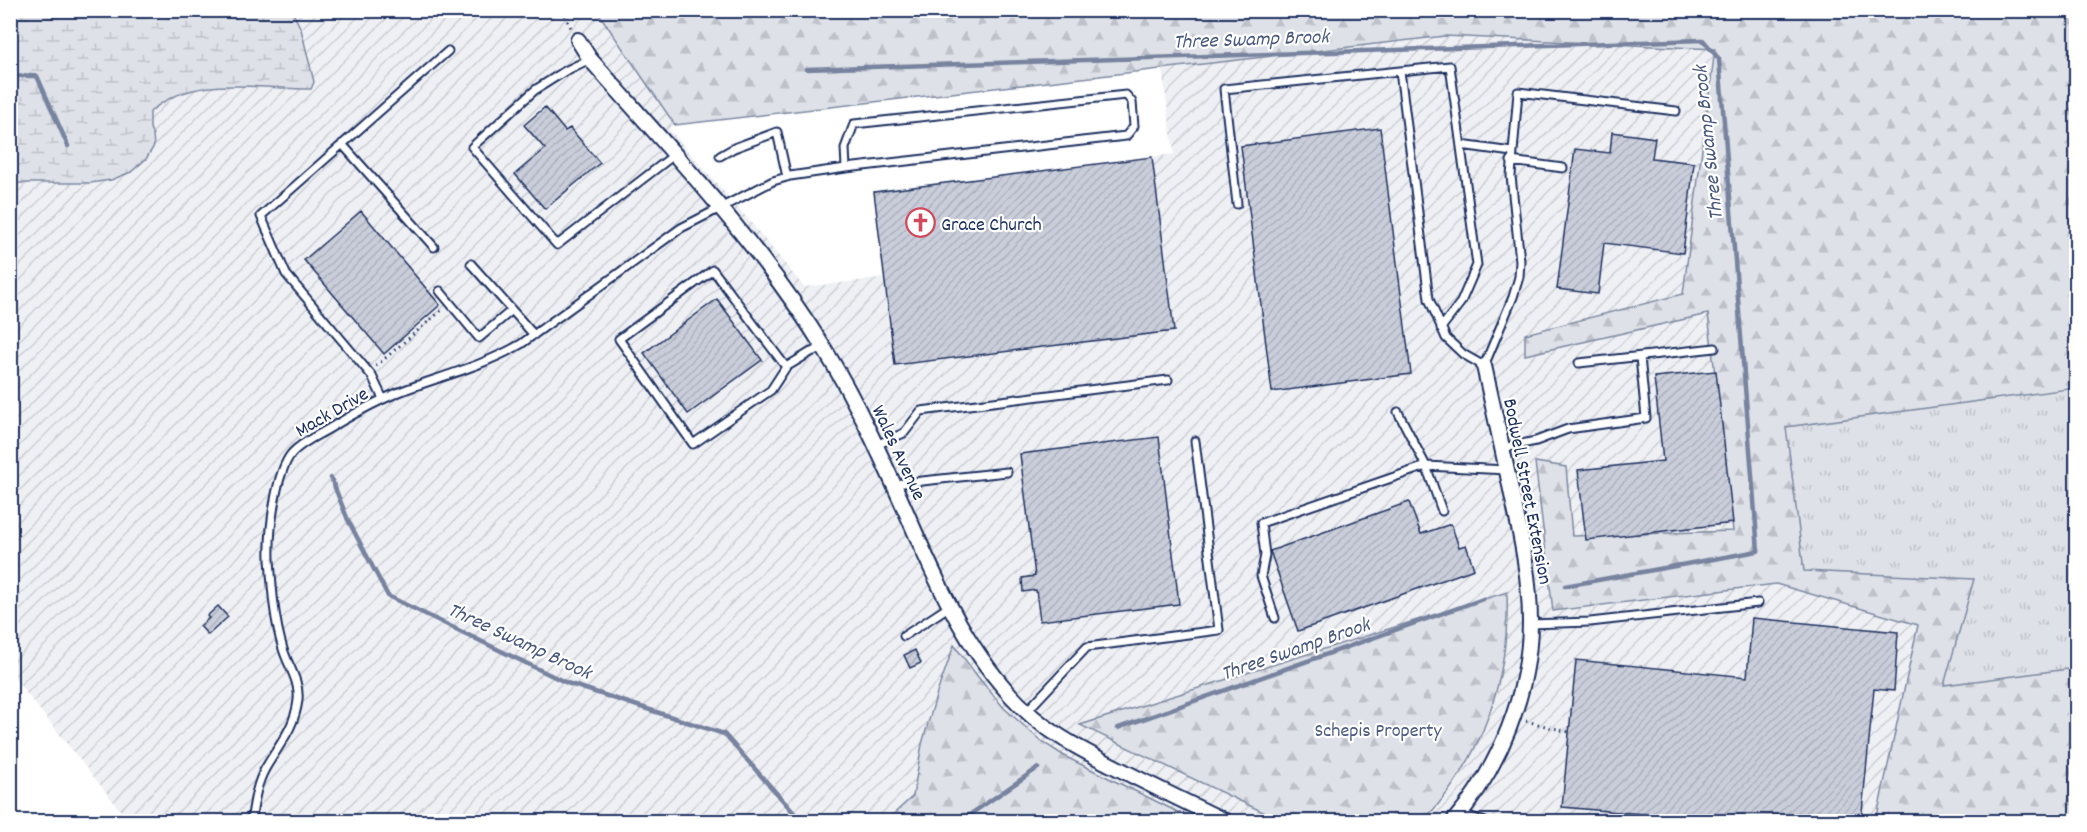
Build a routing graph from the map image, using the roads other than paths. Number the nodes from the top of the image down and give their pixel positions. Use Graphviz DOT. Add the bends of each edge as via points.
graph roads {
  1 [pos="578,40"];
  2 [pos="448,51"];
  3 [pos="590,59"];
  4 [pos="1400,71"];
  5 [pos="1676,111"];
  6 [pos="342,144"];
  7 [pos="1461,145"];
  8 [pos="1512,152"];
  9 [pos="674,155"];
  10 [pos="720,156"];
  11 [pos="1511,161"];
  12 [pos="846,168"];
  13 [pos="1563,168"];
  14 [pos="787,177"];
  15 [pos="1237,204"];
  16 [pos="719,208"];
  17 [pos="434,247"];
  18 [pos="471,264"];
  19 [pos="440,291"];
  20 [pos="512,310"];
  21 [pos="1441,328"];
  22 [pos="534,335"];
  23 [pos="824,348"];
  24 [pos="1715,348"];
  25 [pos="1640,357"];
  26 [pos="1579,363"];
  27 [pos="1484,366"];
  28 [pos="786,367"];
  29 [pos="1168,380"];
  30 [pos="383,399"];
  31 [pos="1398,412"];
  32 [pos="1195,441"];
  33 [pos="876,445"];
  34 [pos="1502,448"];
  35 [pos="1426,466"];
  36 [pos="1507,470"];
  37 [pos="1007,472"];
  38 [pos="894,484"];
  39 [pos="1443,511"];
  40 [pos="1758,603"];
  41 [pos="950,606"];
  42 [pos="1275,618"];
  43 [pos="1530,624"];
  44 [pos="904,636"];
  45 [pos="1027,711"];
  46 [pos="1456,817"];
  47 [pos="251,822"];
  48 [pos="1227,822"];
  49 [pos="1485,822"];
  1 -- 3 [label="street, Wales Avenue"];
  2 -- 6 [label="lane"];
  3 -- 9 [label="street, Wales Avenue"];
  3 -- 9 [label="lane" via="535,90 472,147 557,245"];
  4 -- 7 [label="lane" via="1450,66"];
  4 -- 15 [label="lane" via="1224,89"];
  4 -- 21 [label="lane" via="1428,290"];
  5 -- 8 [label="lane" via="1518,92"];
  6 -- 17 [label="lane"];
  6 -- 30 [label="lane" via="261,216 286,274 368,372"];
  7 -- 8 [label="lane"];
  7 -- 21 [label="lane" via="1478,266 1461,302"];
  8 -- 11 [label="lane"];
  9 -- 16 [label="street, Wales Avenue"];
  10 -- 14 [label="lane" via="777,132"];
  11 -- 13 [label="lane"];
  11 -- 27 [label="lane" via="1519,277"];
  12 -- 12 [label="lane, Mack Drive" via="1126,136 1134,126 1132,102 1126,95 854,124 844,148"];
  12 -- 14 [label="lane, Mack Drive"];
  14 -- 16 [label="lane, Mack Drive"];
  16 -- 22 [label="lane, Mack Drive" via="681,228"];
  16 -- 23 [label="street, Wales Avenue"];
  18 -- 20 [label="lane"];
  19 -- 20 [label="lane" via="479,338"];
  20 -- 22 [label="lane"];
  21 -- 27 [label="lane" via="1463,354"];
  22 -- 30 [label="lane, Mack Drive" via="482,364"];
  23 -- 28 [label="lane"];
  23 -- 33 [label="street, Wales Avenue"];
  24 -- 25 [label="lane"];
  25 -- 26 [label="lane"];
  25 -- 34 [label="lane" via="1646,418 1568,429"];
  27 -- 34 [label="street, Bodwell Street Extension"];
  28 -- 28 [label="lane" via="771,390 693,444 619,339 713,270"];
  29 -- 33 [label="lane" via="921,411 904,433"];
  30 -- 47 [label="lane, Mack Drive" via="306,441 291,454 283,471 272,523 270,556 277,625 295,675 298,697 295,719 261,779"];
  31 -- 35 [label="lane"];
  32 -- 45 [label="lane" via="1219,630 1087,647"];
  33 -- 38 [label="street, Wales Avenue"];
  34 -- 36 [label="street, Bodwell Street Extension"];
  35 -- 36 [label="lane"];
  35 -- 39 [label="lane"];
  35 -- 42 [label="lane" via="1262,523 1265,555 1261,576"];
  36 -- 43 [label="street, Bodwell Street Extension" via="1524,554"];
  37 -- 38 [label="lane"];
  38 -- 41 [label="street, Wales Avenue"];
  40 -- 43 [label="lane" via="1590,622"];
  41 -- 44 [label="lane"];
  41 -- 45 [label="street, Wales Avenue" via="985,664"];
  43 -- 46 [label="street, Bodwell Street Extension" via="1512,718 1495,760"];
  45 -- 48 [label="street, Wales Avenue" via="1073,745"];
  46 -- 49 [label="lane"];
}
